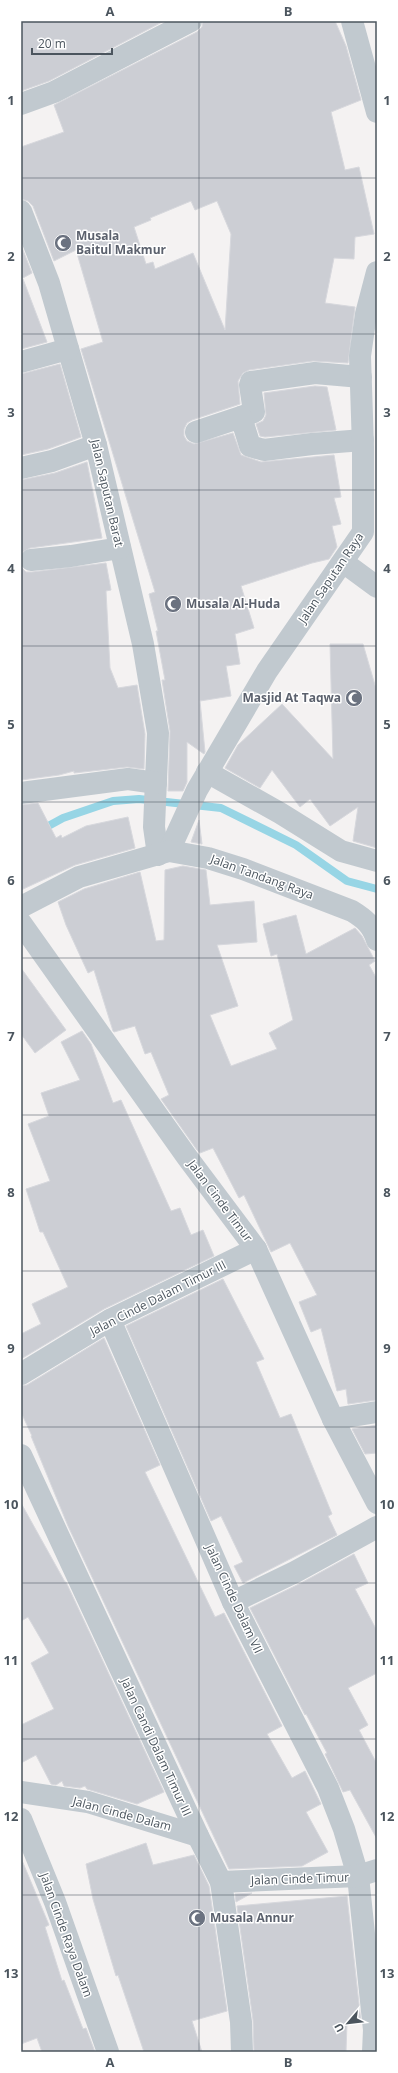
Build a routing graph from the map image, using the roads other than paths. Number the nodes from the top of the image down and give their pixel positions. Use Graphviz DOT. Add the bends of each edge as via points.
graph roads {
  1 [pos="191,21"];
  2 [pos="352,21"];
  3 [pos="21,104"];
  4 [pos="377,112"];
  5 [pos="21,211"];
  6 [pos="377,272"];
  7 [pos="68,350"];
  8 [pos="21,362"];
  9 [pos="361,377"];
  10 [pos="241,417"];
  11 [pos="196,432"];
  12 [pos="363,440"];
  13 [pos="96,445"];
  14 [pos="21,468"];
  15 [pos="120,548"];
  16 [pos="31,560"];
  17 [pos="342,562"];
  18 [pos="377,587"];
  19 [pos="202,781"];
  20 [pos="156,783"];
  21 [pos="21,793"];
  22 [pos="164,853"];
  23 [pos="377,861"];
  24 [pos="21,907"];
  25 [pos="21,923"];
  26 [pos="377,940"];
  27 [pos="256,1249"];
  28 [pos="110,1320"];
  29 [pos="21,1374"];
  30 [pos="377,1412"];
  31 [pos="333,1419"];
  32 [pos="21,1455"];
  33 [pos="377,1503"];
  34 [pos="377,1526"];
  35 [pos="233,1602"];
  36 [pos="21,1792"];
  37 [pos="21,1819"];
  38 [pos="198,1836"];
  39 [pos="368,1873"];
  40 [pos="222,1882"];
  41 [pos="108,2052"];
  42 [pos="242,2052"];
  43 [pos="373,2052"];
  1 -- 3 [label="street" via="54,92"];
  2 -- 4 [label="street"];
  5 -- 7 [label="street, Jalan Saputan Barat" via="49,283"];
  6 -- 9 [label="street, Jalan Saputan Raya" via="366,314 360,356"];
  7 -- 8 [label="street"];
  7 -- 13 [label="street, Jalan Saputan Barat"];
  9 -- 10 [label="street" via="315,373 251,382 254,412"];
  9 -- 12 [label="street, Jalan Saputan Raya"];
  10 -- 11 [label="street"];
  10 -- 12 [label="street" via="250,446 264,450"];
  12 -- 17 [label="street, Jalan Saputan Raya" via="363,532"];
  13 -- 14 [label="street" via="52,461"];
  13 -- 15 [label="street, Jalan Saputan Barat"];
  15 -- 16 [label="street"];
  15 -- 20 [label="street, Jalan Saputan Barat" via="143,644 158,733"];
  17 -- 18 [label="street"];
  17 -- 19 [label="street, Jalan Saputan Raya" via="267,671"];
  19 -- 22 [label="street, Jalan Saputan Raya"];
  19 -- 23 [label="street" via="280,813 341,851"];
  20 -- 21 [label="street" via="128,778"];
  20 -- 22 [label="street, Jalan Saputan Barat" via="154,827"];
  22 -- 24 [label="street, Jalan Tandang Raya" via="79,877"];
  22 -- 26 [label="street, Jalan Tandang Raya" via="208,858 244,869 352,911 365,918"];
  25 -- 27 [label="street, Jalan Cinde Timur" via="187,1157"];
  27 -- 28 [label="street, Jalan Cinde Dalam Timur III"];
  27 -- 31 [label="street, Jalan Cinde Timur"];
  28 -- 29 [label="street, Jalan Cinde Dalam Timur III"];
  28 -- 35 [label="street, Jalan Cinde Dalam VII"];
  30 -- 31 [label="street"];
  31 -- 33 [label="street, Jalan Cinde Timur"];
  32 -- 38 [label="street, Jalan Candi Dalam Timur III"];
  34 -- 35 [label="street" via="295,1572"];
  35 -- 39 [label="street, Jalan Cinde Dalam VII" via="328,1788 344,1830"];
  36 -- 38 [label="street, Jalan Cinde Dalam" via="88,1802"];
  37 -- 41 [label="street, Jalan Cinde Raya Dalam" via="55,1902"];
  38 -- 40 [label="street, Jalan Candi Dalam Timur III"];
  39 -- 40 [label="street, Jalan Cinde Timur"];
  39 -- 43 [label="street"];
  40 -- 42 [label="street, Jalan Candi Dalam Timur III" via="240,2015"];
}
